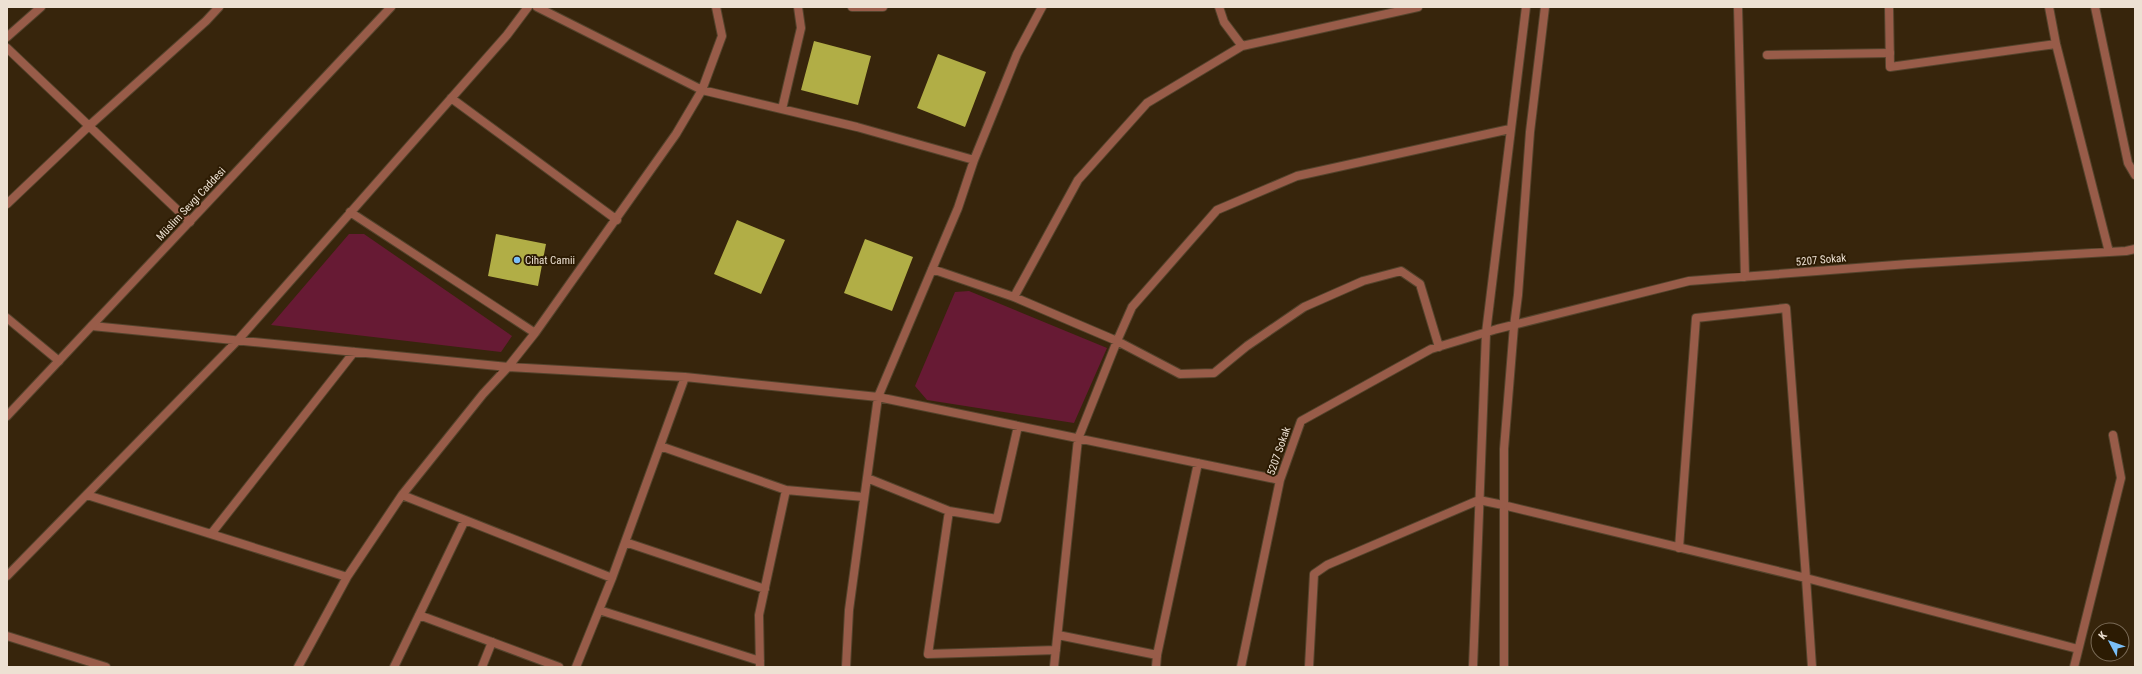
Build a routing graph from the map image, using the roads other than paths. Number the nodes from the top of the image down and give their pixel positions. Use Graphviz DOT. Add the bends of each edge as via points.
graph roads {
  1 [pos="41,7"];
  2 [pos="219,7"];
  3 [pos="391,7"];
  4 [pos="528,7"];
  5 [pos="537,7"];
  6 [pos="716,7"];
  7 [pos="798,7"];
  8 [pos="852,7"];
  9 [pos="883,7"];
  10 [pos="1042,7"];
  11 [pos="1219,7"];
  12 [pos="1418,7"];
  13 [pos="1526,7"];
  14 [pos="1545,7"];
  15 [pos="1738,7"];
  16 [pos="1889,7"];
  17 [pos="2049,7"];
  18 [pos="2095,7"];
  19 [pos="7,37"];
  20 [pos="2056,44"];
  21 [pos="1242,46"];
  22 [pos="7,48"];
  23 [pos="1890,53"];
  24 [pos="1767,55"];
  25 [pos="702,90"];
  26 [pos="451,98"];
  27 [pos="782,109"];
  28 [pos="90,125"];
  29 [pos="1510,129"];
  30 [pos="974,160"];
  31 [pos="2135,175"];
  32 [pos="7,204"];
  33 [pos="350,212"];
  34 [pos="617,220"];
  35 [pos="190,222"];
  36 [pos="2135,249"];
  37 [pos="2109,252"];
  38 [pos="932,269"];
  39 [pos="1745,277"];
  40 [pos="1014,297"];
  41 [pos="7,318"];
  42 [pos="92,326"];
  43 [pos="1514,326"];
  44 [pos="535,333"];
  45 [pos="1486,333"];
  46 [pos="238,339"];
  47 [pos="1117,341"];
  48 [pos="1439,347"];
  49 [pos="354,352"];
  50 [pos="59,360"];
  51 [pos="508,367"];
  52 [pos="686,377"];
  53 [pos="878,398"];
  54 [pos="7,416"];
  55 [pos="1018,426"];
  56 [pos="2112,435"];
  57 [pos="1078,439"];
  58 [pos="660,446"];
  59 [pos="1198,463"];
  60 [pos="867,478"];
  61 [pos="1280,480"];
  62 [pos="786,490"];
  63 [pos="87,495"];
  64 [pos="402,495"];
  65 [pos="864,497"];
  66 [pos="1479,500"];
  67 [pos="1503,505"];
  68 [pos="948,511"];
  69 [pos="464,520"];
  70 [pos="211,534"];
  71 [pos="625,542"];
  72 [pos="1679,548"];
  73 [pos="7,576"];
  74 [pos="347,577"];
  75 [pos="612,578"];
  76 [pos="1806,578"];
  77 [pos="765,589"];
  78 [pos="599,610"];
  79 [pos="419,615"];
  80 [pos="1058,635"];
  81 [pos="7,636"];
  82 [pos="492,642"];
  83 [pos="2078,649"];
  84 [pos="1056,650"];
  85 [pos="1157,655"];
  86 [pos="760,664"];
  87 [pos="106,667"];
  88 [pos="298,667"];
  89 [pos="394,667"];
  90 [pos="482,667"];
  91 [pos="559,667"];
  92 [pos="576,667"];
  93 [pos="846,667"];
  94 [pos="1054,667"];
  95 [pos="1156,667"];
  96 [pos="1241,667"];
  97 [pos="1309,667"];
  98 [pos="1473,667"];
  99 [pos="1504,667"];
  100 [pos="1812,667"];
  101 [pos="2074,667"];
  1 -- 19 [label="street"];
  2 -- 28 [label="street"];
  3 -- 35 [label="street, Müslim Sevgi Caddesi"];
  4 -- 26 [label="street" via="507,35"];
  5 -- 25 [label="street"];
  6 -- 25 [label="street" via="722,36"];
  7 -- 27 [label="street" via="801,28"];
  8 -- 9 [label="street"];
  10 -- 30 [label="street" via="1017,54"];
  11 -- 21 [label="street" via="1224,22"];
  12 -- 21 [label="street"];
  13 -- 29 [label="street"];
  14 -- 43 [label="street" via="1530,132"];
  15 -- 39 [label="street"];
  16 -- 23 [label="street"];
  17 -- 20 [label="street"];
  18 -- 31 [label="street" via="2128,163"];
  20 -- 23 [label="street" via="1890,67"];
  20 -- 37 [label="street"];
  21 -- 40 [label="street" via="1147,103 1078,180"];
  22 -- 28 [label="street"];
  23 -- 24 [label="street"];
  25 -- 27 [label="street"];
  25 -- 34 [label="street" via="676,134"];
  26 -- 33 [label="street"];
  26 -- 34 [label="street"];
  27 -- 30 [label="street"];
  28 -- 32 [label="street"];
  28 -- 35 [label="street"];
  29 -- 45 [label="street"];
  29 -- 47 [label="street" via="1298,176 1217,210 1132,307"];
  30 -- 38 [label="street" via="958,208"];
  33 -- 44 [label="street"];
  33 -- 46 [label="street"];
  34 -- 44 [label="street"];
  35 -- 42 [label="street, Müslim Sevgi Caddesi"];
  36 -- 37 [label="street, 5207 Sokak"];
  37 -- 39 [label="street, 5207 Sokak"];
  38 -- 40 [label="street"];
  38 -- 53 [label="street"];
  39 -- 43 [label="street, 5207 Sokak" via="1689,281"];
  40 -- 47 [label="street"];
  41 -- 50 [label="street"];
  42 -- 46 [label="street"];
  42 -- 50 [label="street, Müslim Sevgi Caddesi"];
  43 -- 45 [label="street, 5207 Sokak"];
  43 -- 67 [label="street" via="1504,449"];
  44 -- 51 [label="street"];
  45 -- 48 [label="street, 5207 Sokak"];
  45 -- 66 [label="street"];
  46 -- 49 [label="street"];
  46 -- 63 [label="street"];
  47 -- 48 [label="street" via="1180,374 1214,372 1246,346 1304,307 1363,280 1401,271 1420,284"];
  47 -- 57 [label="street"];
  48 -- 61 [label="street, 5207 Sokak" via="1431,349 1301,421"];
  49 -- 51 [label="street"];
  49 -- 70 [label="street"];
  50 -- 54 [label="street, Müslim Sevgi Caddesi"];
  51 -- 52 [label="street"];
  51 -- 64 [label="street" via="483,394"];
  52 -- 53 [label="street"];
  52 -- 58 [label="street"];
  53 -- 55 [label="street"];
  53 -- 60 [label="street"];
  55 -- 57 [label="street"];
  55 -- 68 [label="street" via="997,519"];
  56 -- 83 [label="street" via="2121,478"];
  57 -- 59 [label="street"];
  57 -- 80 [label="street"];
  58 -- 62 [label="street"];
  58 -- 71 [label="street"];
  59 -- 61 [label="street"];
  59 -- 85 [label="street"];
  60 -- 65 [label="street"];
  60 -- 68 [label="street"];
  61 -- 96 [label="street, 5207 Sokak"];
  62 -- 65 [label="street"];
  62 -- 77 [label="street"];
  63 -- 70 [label="street"];
  63 -- 73 [label="street"];
  64 -- 69 [label="street"];
  64 -- 74 [label="street"];
  65 -- 93 [label="street" via="849,610"];
  66 -- 67 [label="street"];
  66 -- 97 [label="street" via="1327,564 1314,574"];
  66 -- 98 [label="street"];
  67 -- 72 [label="street"];
  67 -- 99 [label="street"];
  68 -- 84 [label="street" via="928,654"];
  69 -- 75 [label="street"];
  69 -- 79 [label="street"];
  70 -- 74 [label="street"];
  71 -- 75 [label="street"];
  71 -- 77 [label="street"];
  72 -- 76 [label="street"];
  72 -- 76 [label="street" via="1696,318 1786,308"];
  74 -- 88 [label="street"];
  75 -- 78 [label="street"];
  76 -- 83 [label="street"];
  76 -- 100 [label="street"];
  77 -- 86 [label="street" via="760,615"];
  78 -- 86 [label="street"];
  78 -- 92 [label="street"];
  79 -- 82 [label="street"];
  79 -- 89 [label="street"];
  80 -- 84 [label="street"];
  80 -- 85 [label="street"];
  81 -- 87 [label="street"];
  82 -- 90 [label="street"];
  82 -- 91 [label="street"];
  83 -- 101 [label="street"];
  84 -- 94 [label="street"];
  85 -- 95 [label="street"];
}
